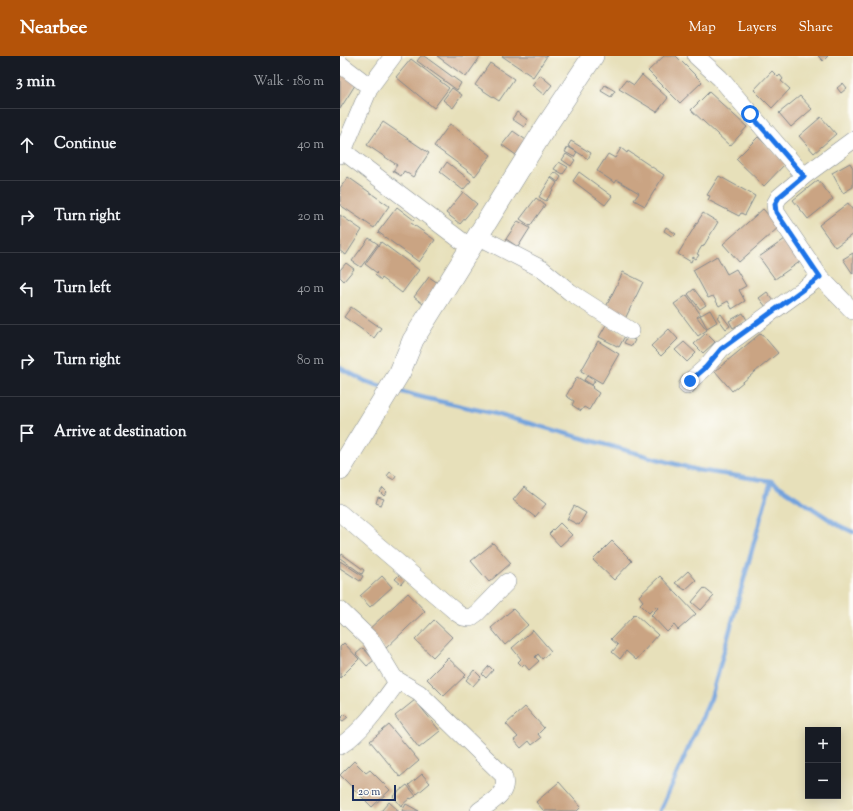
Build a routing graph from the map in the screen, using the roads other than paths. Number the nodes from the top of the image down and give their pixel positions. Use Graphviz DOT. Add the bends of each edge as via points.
graph roads {
  1 [pos="393,56"];
  2 [pos="593,56"];
  3 [pos="696,56"];
  4 [pos="340,64"];
  5 [pos="370,87"];
  6 [pos="851,147"];
  7 [pos="342,153"];
  8 [pos="804,176"];
  9 [pos="474,242"];
  10 [pos="820,277"];
  11 [pos="853,311"];
  12 [pos="631,331"];
  13 [pos="687,386"];
  14 [pos="340,470"];
  15 [pos="340,513"];
  16 [pos="507,582"];
  17 [pos="340,610"];
  18 [pos="398,681"];
  19 [pos="340,746"];
  20 [pos="479,811"];
  1 -- 5 [label="street"];
  2 -- 9 [label="main road"];
  3 -- 8 [label="street" via="720,78"];
  4 -- 5 [label="street"];
  5 -- 7 [label="street"];
  6 -- 8 [label="street"];
  7 -- 9 [label="street"];
  8 -- 10 [label="street" via="779,197 775,204 776,212"];
  9 -- 12 [label="street" via="542,269 570,292"];
  9 -- 14 [label="main road" via="413,340 400,372"];
  10 -- 11 [label="street"];
  10 -- 13 [label="street" via="721,349"];
  15 -- 16 [label="street" via="463,617 470,618 477,613"];
  17 -- 18 [label="street" via="370,640"];
  18 -- 19 [label="street" via="382,704 350,740"];
  18 -- 20 [label="street" via="419,693 503,775 505,781 502,793"];
}
